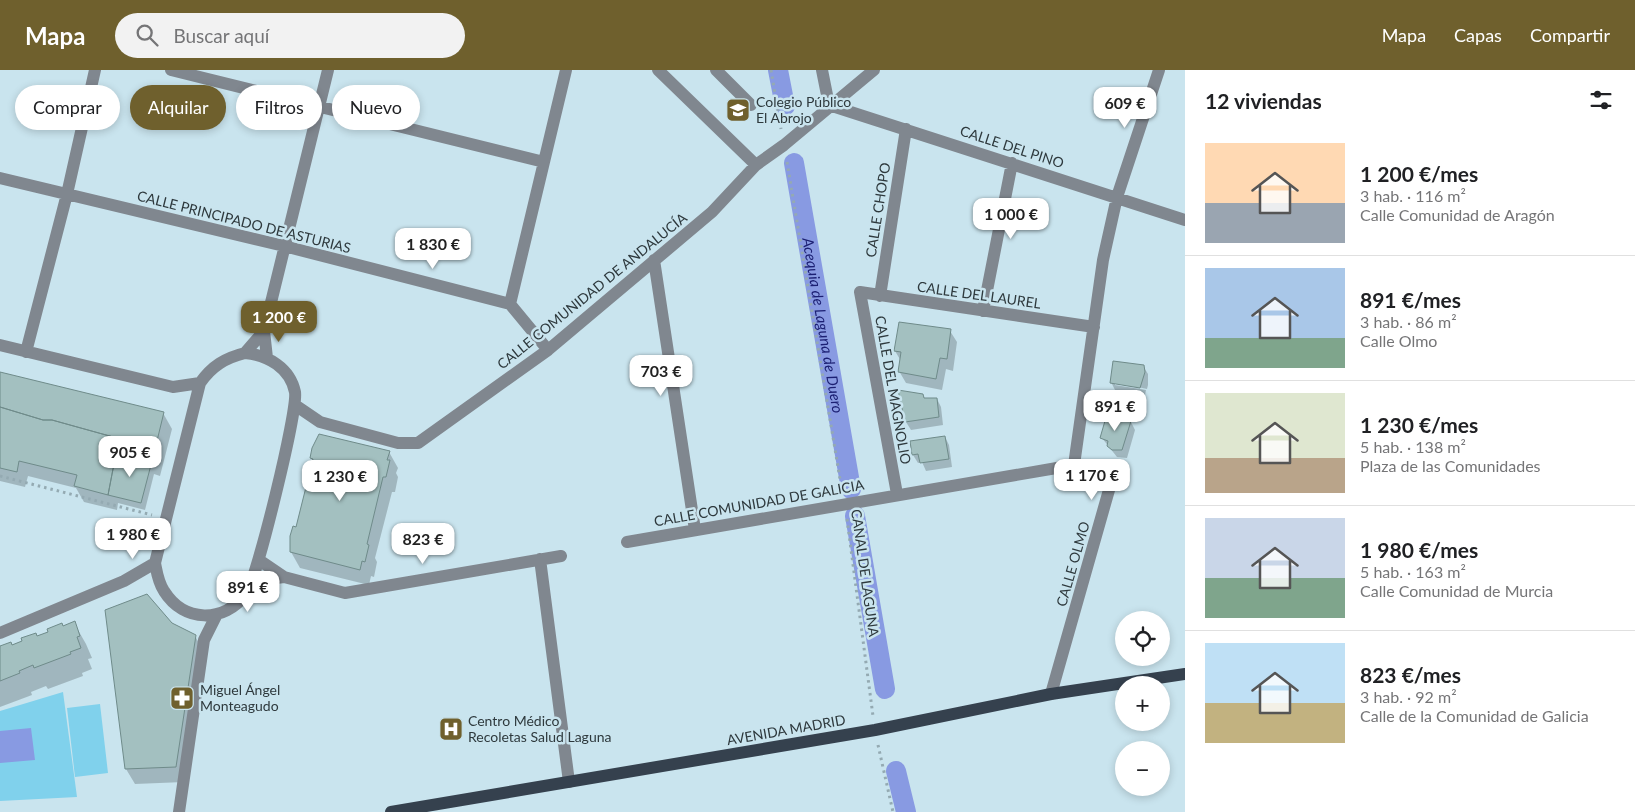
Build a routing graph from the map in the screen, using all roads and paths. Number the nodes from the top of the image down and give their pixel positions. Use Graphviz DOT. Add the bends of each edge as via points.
graph roads {
  1 [pos="95,70"];
  2 [pos="171,70"];
  3 [pos="328,70"];
  4 [pos="566,70"];
  5 [pos="658,70"];
  6 [pos="716,70"];
  7 [pos="771,70"];
  8 [pos="822,70"];
  9 [pos="874,70"];
  10 [pos="1159,70"];
  11 [pos="236,86"];
  12 [pos="322,94"];
  13 [pos="751,105"];
  14 [pos="830,106"];
  15 [pos="322,107"];
  16 [pos="906,129"];
  17 [pos="313,130"];
  18 [pos="784,145"];
  19 [pos="544,162"];
  20 [pos="1012,163"];
  21 [pos="756,165"];
  22 [pos="0,178"];
  23 [pos="67,194"];
  24 [pos="1117,197"];
  25 [pos="1185,220"];
  26 [pos="284,246"];
  27 [pos="654,260"];
  28 [pos="860,292"];
  29 [pos="880,296"];
  30 [pos="510,304"];
  31 [pos="983,311"];
  32 [pos="1094,327"];
  33 [pos="264,331"];
  34 [pos="0,345"];
  35 [pos="548,350"];
  36 [pos="26,352"];
  37 [pos="245,354"];
  38 [pos="267,358"];
  39 [pos="200,383"];
  40 [pos="174,387"];
  41 [pos="195,401"];
  42 [pos="295,405"];
  43 [pos="320,422"];
  44 [pos="292,423"];
  45 [pos="1074,465"];
  46 [pos="0,476"];
  47 [pos="897,494"];
  48 [pos="844,504"];
  49 [pos="166,519"];
  50 [pos="695,530"];
  51 [pos="627,542"];
  52 [pos="561,556"];
  53 [pos="540,559"];
  54 [pos="258,560"];
  55 [pos="155,562"];
  56 [pos="284,578"];
  57 [pos="158,579"];
  58 [pos="124,581"];
  59 [pos="253,581"];
  60 [pos="195,614"];
  61 [pos="216,616"];
  62 [pos="0,633"];
  63 [pos="204,640"];
  64 [pos="1185,674"];
  65 [pos="1051,694"];
  66 [pos="875,730"];
  67 [pos="569,782"];
  68 [pos="179,812"];
  69 [pos="392,812"];
  70 [pos="893,812"];
  1 -- 23 [label="street"];
  2 -- 11 [label="street"];
  3 -- 12 [label="street"];
  4 -- 19 [label="street"];
  5 -- 21 [label="street"];
  6 -- 13 [label="street"];
  7 -- 18 [label="path, CANAL DE LAGUNA"];
  8 -- 14 [label="street"];
  9 -- 14 [label="street, CALLE COMUNIDAD DE ANDALUCÍA"];
  10 -- 24 [label="street"];
  14 -- 16 [label="street, CALLE DEL PINO"];
  14 -- 18 [label="street, CALLE COMUNIDAD DE ANDALUCÍA"];
  15 -- 19 [label="street"];
  16 -- 20 [label="street, CALLE DEL PINO"];
  16 -- 29 [label="street, CALLE CHOPO"];
  17 -- 26 [label="street"];
  18 -- 21 [label="street, CALLE COMUNIDAD DE ANDALUCÍA"];
  18 -- 48 [label="path, CANAL DE LAGUNA"];
  19 -- 30 [label="street"];
  20 -- 24 [label="street, CALLE DEL PINO"];
  20 -- 31 [label="street"];
  21 -- 27 [label="street, CALLE COMUNIDAD DE ANDALUCÍA" via="712,212"];
  22 -- 23 [label="street, CALLE PRINCIPADO DE ASTURIAS"];
  23 -- 26 [label="street, CALLE PRINCIPADO DE ASTURIAS"];
  23 -- 36 [label="street"];
  24 -- 25 [label="street, CALLE DEL PINO"];
  24 -- 32 [label="street" via="1103,260"];
  26 -- 30 [label="street, CALLE PRINCIPADO DE ASTURIAS"];
  26 -- 33 [label="street"];
  27 -- 35 [label="street, CALLE COMUNIDAD DE ANDALUCÍA"];
  27 -- 50 [label="street"];
  28 -- 29 [label="street, CALLE DEL LAUREL"];
  28 -- 47 [label="street, CALLE DEL MAGNOLIO"];
  29 -- 31 [label="street, CALLE DEL LAUREL"];
  30 -- 35 [label="street"];
  31 -- 32 [label="street, CALLE DEL LAUREL"];
  32 -- 45 [label="street"];
  33 -- 37 [label="street"];
  33 -- 38 [label="street"];
  34 -- 36 [label="street"];
  35 -- 43 [label="street, CALLE COMUNIDAD DE ANDALUCÍA" via="418,443 398,442"];
  36 -- 40 [label="street"];
  37 -- 38 [label="street"];
  37 -- 39 [label="street" via="230,357 210,370"];
  38 -- 42 [label="street" via="288,374"];
  39 -- 40 [label="street"];
  39 -- 41 [label="street"];
  40 -- 41 [label="street"];
  41 -- 49 [label="street"];
  42 -- 43 [label="street, CALLE COMUNIDAD DE ANDALUCÍA"];
  42 -- 44 [label="street"];
  43 -- 44 [label="street, CALLE COMUNIDAD DE ANDALUCÍA"];
  44 -- 54 [label="street"];
  45 -- 47 [label="street, CALLE COMUNIDAD DE GALICIA"];
  45 -- 65 [label="street, CALLE OLMO" via="1112,483"];
  46 -- 49 [label="path"];
  47 -- 48 [label="street, CALLE COMUNIDAD DE GALICIA"];
  48 -- 50 [label="street, CALLE COMUNIDAD DE GALICIA"];
  48 -- 66 [label="path, CANAL DE LAGUNA"];
  49 -- 55 [label="street"];
  50 -- 51 [label="street, CALLE COMUNIDAD DE GALICIA"];
  52 -- 53 [label="street"];
  53 -- 56 [label="street" via="345,593"];
  53 -- 67 [label="street"];
  54 -- 56 [label="street"];
  54 -- 59 [label="street"];
  55 -- 57 [label="street"];
  55 -- 58 [label="street"];
  56 -- 59 [label="street"];
  57 -- 58 [label="street"];
  57 -- 60 [label="street" via="173,602"];
  58 -- 62 [label="street"];
  59 -- 61 [label="street" via="237,604"];
  60 -- 61 [label="street"];
  60 -- 63 [label="street"];
  61 -- 63 [label="street"];
  63 -- 68 [label="street"];
  64 -- 65 [label="main road, AVENIDA MADRID"];
  65 -- 66 [label="main road, AVENIDA MADRID"];
  66 -- 67 [label="main road, AVENIDA MADRID"];
  66 -- 70 [label="path, CANAL DE LAGUNA"];
  67 -- 69 [label="main road, AVENIDA MADRID"];
}
